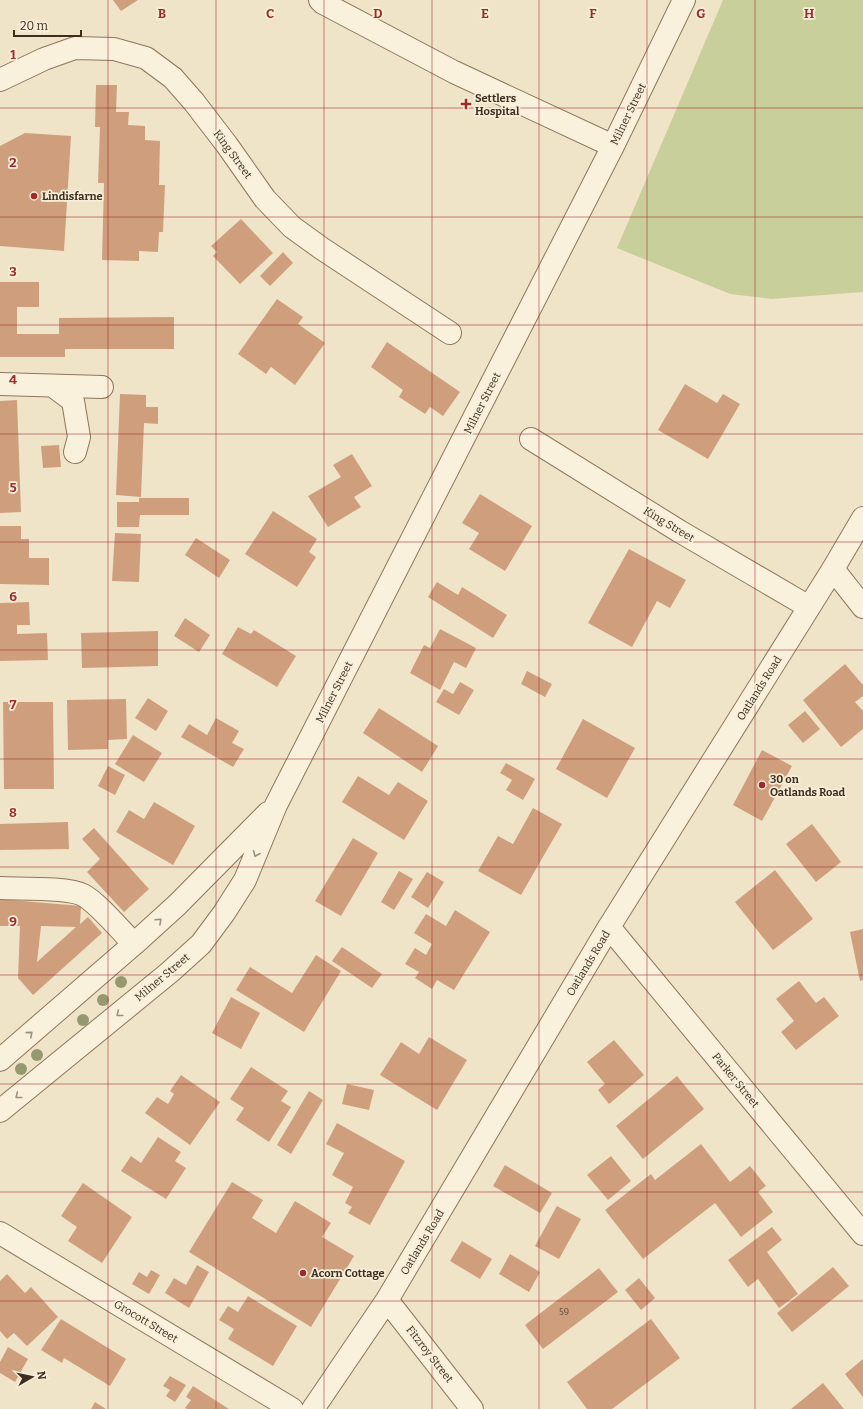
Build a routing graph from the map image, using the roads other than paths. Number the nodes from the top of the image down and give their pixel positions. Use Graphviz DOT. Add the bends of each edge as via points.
graph roads {
  1 [pos="320,0"];
  2 [pos="684,0"];
  3 [pos="0,80"];
  4 [pos="613,146"];
  5 [pos="450,333"];
  6 [pos="0,384"];
  7 [pos="54,386"];
  8 [pos="102,387"];
  9 [pos="531,439"];
  10 [pos="75,452"];
  11 [pos="863,518"];
  12 [pos="834,569"];
  13 [pos="809,607"];
  14 [pos="863,607"];
  15 [pos="276,805"];
  16 [pos="0,888"];
  17 [pos="610,927"];
  18 [pos="134,944"];
  19 [pos="0,1060"];
  20 [pos="0,1111"];
  21 [pos="0,1233"];
  22 [pos="863,1234"];
  23 [pos="387,1300"];
  24 [pos="292,1409"];
  25 [pos="313,1409"];
  26 [pos="472,1409"];
  1 -- 4 [label="street" via="454,72"];
  2 -- 4 [label="street, Milner Street"];
  3 -- 5 [label="street, King Street" via="44,59 75,48 114,49 146,58 173,78 266,199 292,227"];
  4 -- 15 [label="street, Milner Street"];
  6 -- 7 [label="street"];
  7 -- 8 [label="street"];
  7 -- 10 [label="street" via="73,401 79,437"];
  9 -- 13 [label="street, King Street" via="679,531"];
  11 -- 12 [label="street, Oatlands Road"];
  12 -- 13 [label="street, Oatlands Road"];
  12 -- 14 [label="street"];
  13 -- 17 [label="street, Oatlands Road"];
  18 -- 15 [label="street, Milner Street, one-way" via="177,905"];
  15 -- 20 [label="street, Milner Street, one-way" via="245,880 201,944"];
  16 -- 18 [label="street" via="66,890 83,895"];
  17 -- 22 [label="street, Parker Street"];
  17 -- 23 [label="street, Oatlands Road"];
  19 -- 18 [label="street, Milner Street, one-way"];
  21 -- 24 [label="street, Grocott Street"];
  23 -- 25 [label="street, Oatlands Road"];
  23 -- 26 [label="street, Fitzroy Street"];
}
